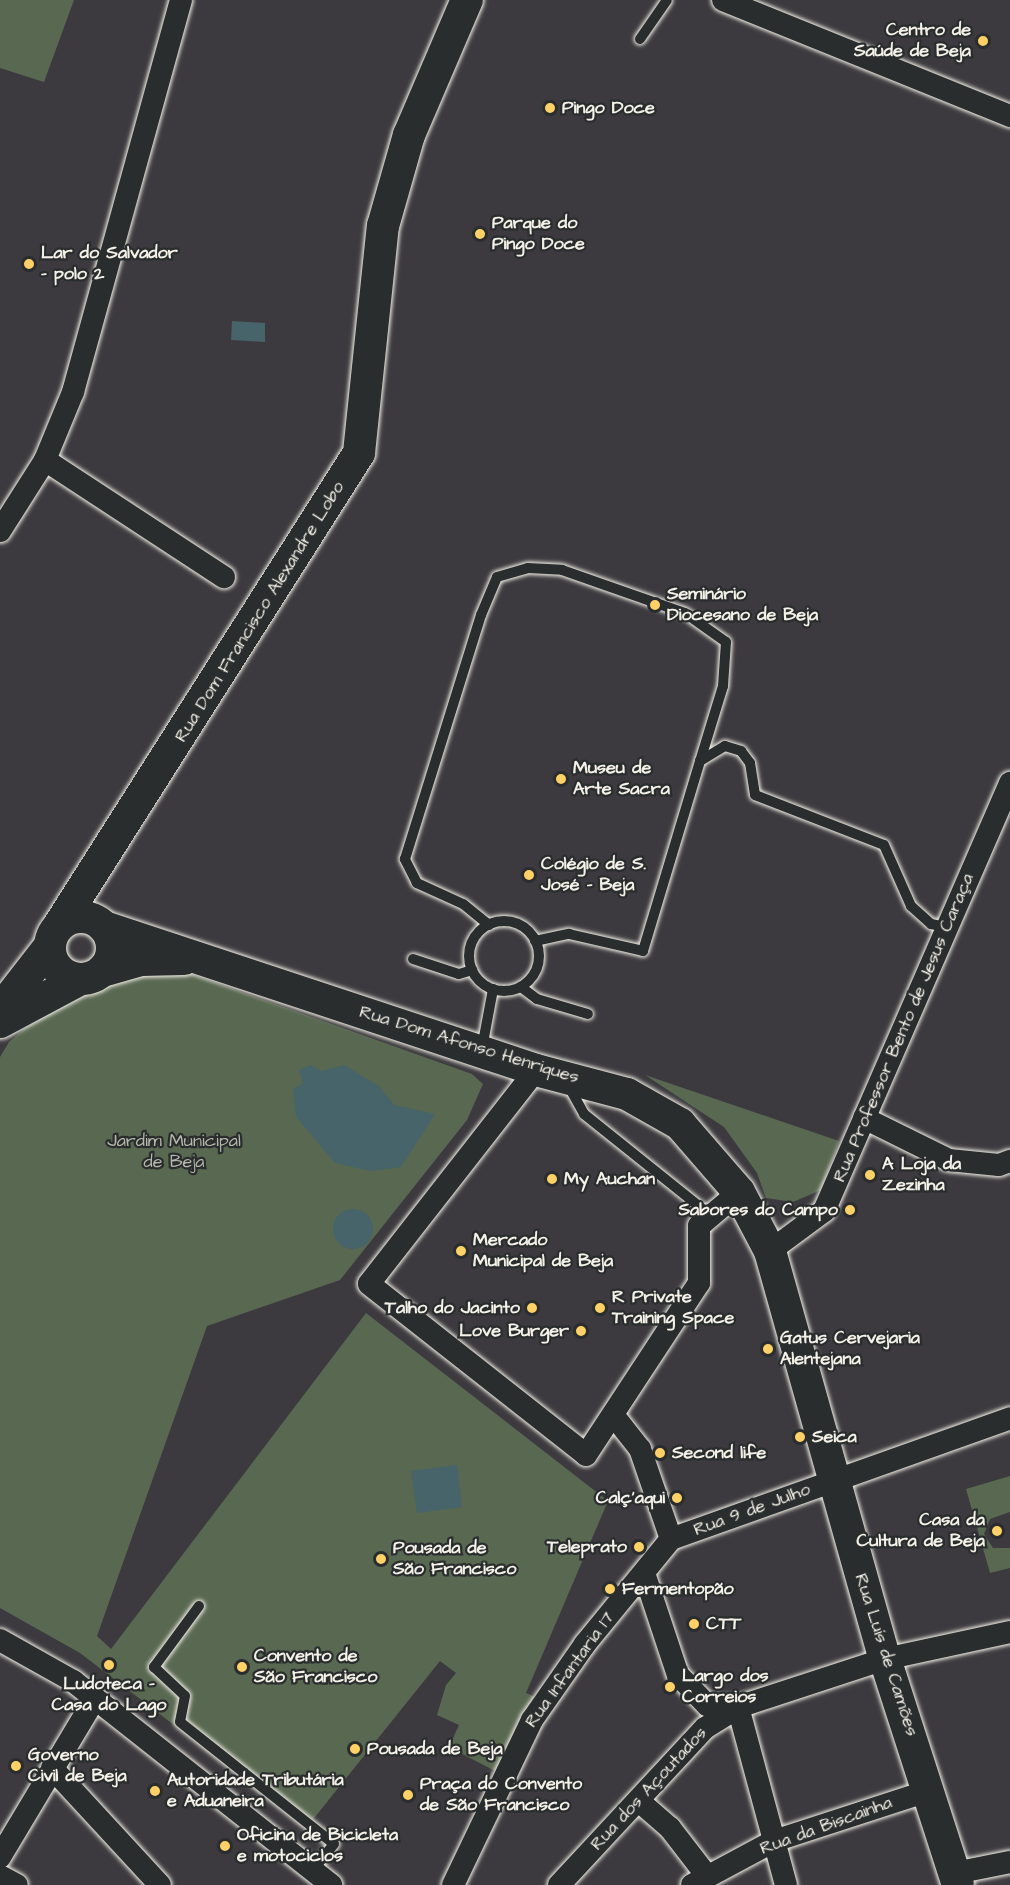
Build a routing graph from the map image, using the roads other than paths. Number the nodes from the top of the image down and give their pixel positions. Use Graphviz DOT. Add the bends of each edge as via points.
graph roads {
  1 [pos="181,0"];
  2 [pos="667,0"];
  3 [pos="723,0"];
  4 [pos="469,2"];
  5 [pos="640,39"];
  6 [pos="1010,116"];
  7 [pos="45,460"];
  8 [pos="0,531"];
  9 [pos="224,577"];
  10 [pos="700,761"];
  11 [pos="1010,783"];
  12 [pos="86,890"];
  13 [pos="101,924"];
  14 [pos="489,925"];
  15 [pos="947,927"];
  16 [pos="55,936"];
  17 [pos="536,941"];
  18 [pos="196,959"];
  19 [pos="413,959"];
  20 [pos="472,970"];
  21 [pos="91,975"];
  22 [pos="521,987"];
  23 [pos="493,989"];
  24 [pos="1,1007"];
  25 [pos="588,1014"];
  26 [pos="481,1050"];
  27 [pos="549,1072"];
  28 [pos="864,1118"];
  29 [pos="1010,1161"];
  30 [pos="739,1192"];
  31 [pos="710,1215"];
  32 [pos="770,1251"];
  33 [pos="614,1416"];
  34 [pos="1010,1418"];
  35 [pos="832,1480"];
  36 [pos="671,1539"];
  37 [pos="644,1573"];
  38 [pos="199,1606"];
  39 [pos="1010,1632"];
  40 [pos="0,1640"];
  41 [pos="885,1659"];
  42 [pos="95,1698"];
  43 [pos="738,1707"];
  44 [pos="52,1768"];
  45 [pos="931,1790"];
  46 [pos="640,1802"];
  47 [pos="774,1841"];
  48 [pos="0,1857"];
  49 [pos="1010,1862"];
  50 [pos="313,1870"];
  51 [pos="0,1876"];
  52 [pos="956,1879"];
  53 [pos="700,1881"];
  54 [pos="17,1885"];
  55 [pos="160,1885"];
  56 [pos="332,1885"];
  57 [pos="453,1885"];
  58 [pos="559,1885"];
  59 [pos="786,1885"];
  1 -- 7 [label="street" via="73,392"];
  2 -- 5 [label="lane"];
  3 -- 6 [label="street"];
  4 -- 12 [label="main road, Rua Dom Francisco Alexandre Lobo" via="409,135 383,226 359,453"];
  7 -- 8 [label="street"];
  7 -- 9 [label="street"];
  10 -- 14 [label="lane" via="723,686 726,642 685,613 562,570 528,568 497,577 405,859 417,883 463,904"];
  10 -- 15 [label="lane" via="725,746 741,751 750,763 755,795 884,844 911,906 931,924"];
  10 -- 17 [label="lane" via="643,951 569,934"];
  11 -- 15 [label="street, Rua Professor Bento de Jesus Caraça"];
  12 -- 13 [label="main road"];
  12 -- 16 [label="main road, Rua Dom Francisco Alexandre Lobo"];
  13 -- 16 [label="main road" via="83,916"];
  13 -- 18 [label="main road, Rua Dom Afonso Henriques" via="154,940"];
  13 -- 21 [label="main road" via="112,945"];
  14 -- 17 [label="lane" via="510,922"];
  14 -- 20 [label="lane" via="470,949"];
  15 -- 28 [label="street, Rua Professor Bento de Jesus Caraça"];
  16 -- 21 [label="main road" via="61,972"];
  16 -- 24 [label="main road"];
  17 -- 22 [label="lane" via="539,962"];
  18 -- 21 [label="main road" via="141,960"];
  18 -- 26 [label="main road, Rua Dom Afonso Henriques"];
  19 -- 20 [label="lane" via="459,974"];
  20 -- 23 [label="lane"];
  21 -- 24 [label="main road"];
  22 -- 23 [label="lane"];
  22 -- 25 [label="lane" via="537,999"];
  23 -- 26 [label="lane"];
  26 -- 27 [label="main road, Rua Dom Afonso Henriques"];
  27 -- 30 [label="main road, Rua Dom Afonso Henriques" via="627,1094 680,1124"];
  27 -- 31 [label="lane" via="584,1114"];
  27 -- 33 [label="street" via="369,1284 586,1455"];
  28 -- 29 [label="street" via="949,1160"];
  28 -- 32 [label="street, Rua Professor Bento de Jesus Caraça" via="824,1211"];
  30 -- 31 [label="street"];
  30 -- 32 [label="main road, Rua Dom Afonso Henriques"];
  31 -- 33 [label="street" via="699,1226 699,1283"];
  32 -- 35 [label="main road, Rua Luís de Camões"];
  33 -- 36 [label="street" via="639,1449"];
  34 -- 35 [label="street, Rua 9 de Julho"];
  35 -- 36 [label="street, Rua 9 de Julho"];
  35 -- 41 [label="main road, Rua Luís de Camões"];
  36 -- 37 [label="street, Rua Infantaria 17"];
  37 -- 43 [label="street" via="678,1675 707,1705"];
  37 -- 57 [label="street, Rua Infantaria 17" via="585,1644 532,1720 484,1812"];
  38 -- 50 [label="lane" via="154,1667 185,1696 180,1722 334,1844"];
  39 -- 41 [label="street, Rua dos Açoutados"];
  40 -- 42 [label="street"];
  41 -- 43 [label="street, Rua dos Açoutados"];
  41 -- 45 [label="main road, Rua Luís de Camões"];
  42 -- 44 [label="street"];
  42 -- 50 [label="street"];
  43 -- 46 [label="street, Rua dos Açoutados" via="705,1728"];
  43 -- 47 [label="street"];
  44 -- 48 [label="street"];
  44 -- 55 [label="street"];
  45 -- 47 [label="street, Rua da Biscainha"];
  45 -- 52 [label="main road, Rua Luís de Camões"];
  46 -- 53 [label="street" via="670,1828"];
  46 -- 58 [label="street, Rua dos Açoutados"];
  47 -- 53 [label="street, Rua da Biscainha"];
  47 -- 59 [label="street"];
  49 -- 52 [label="street"];
  50 -- 56 [label="street"];
  51 -- 54 [label="street"];
}
